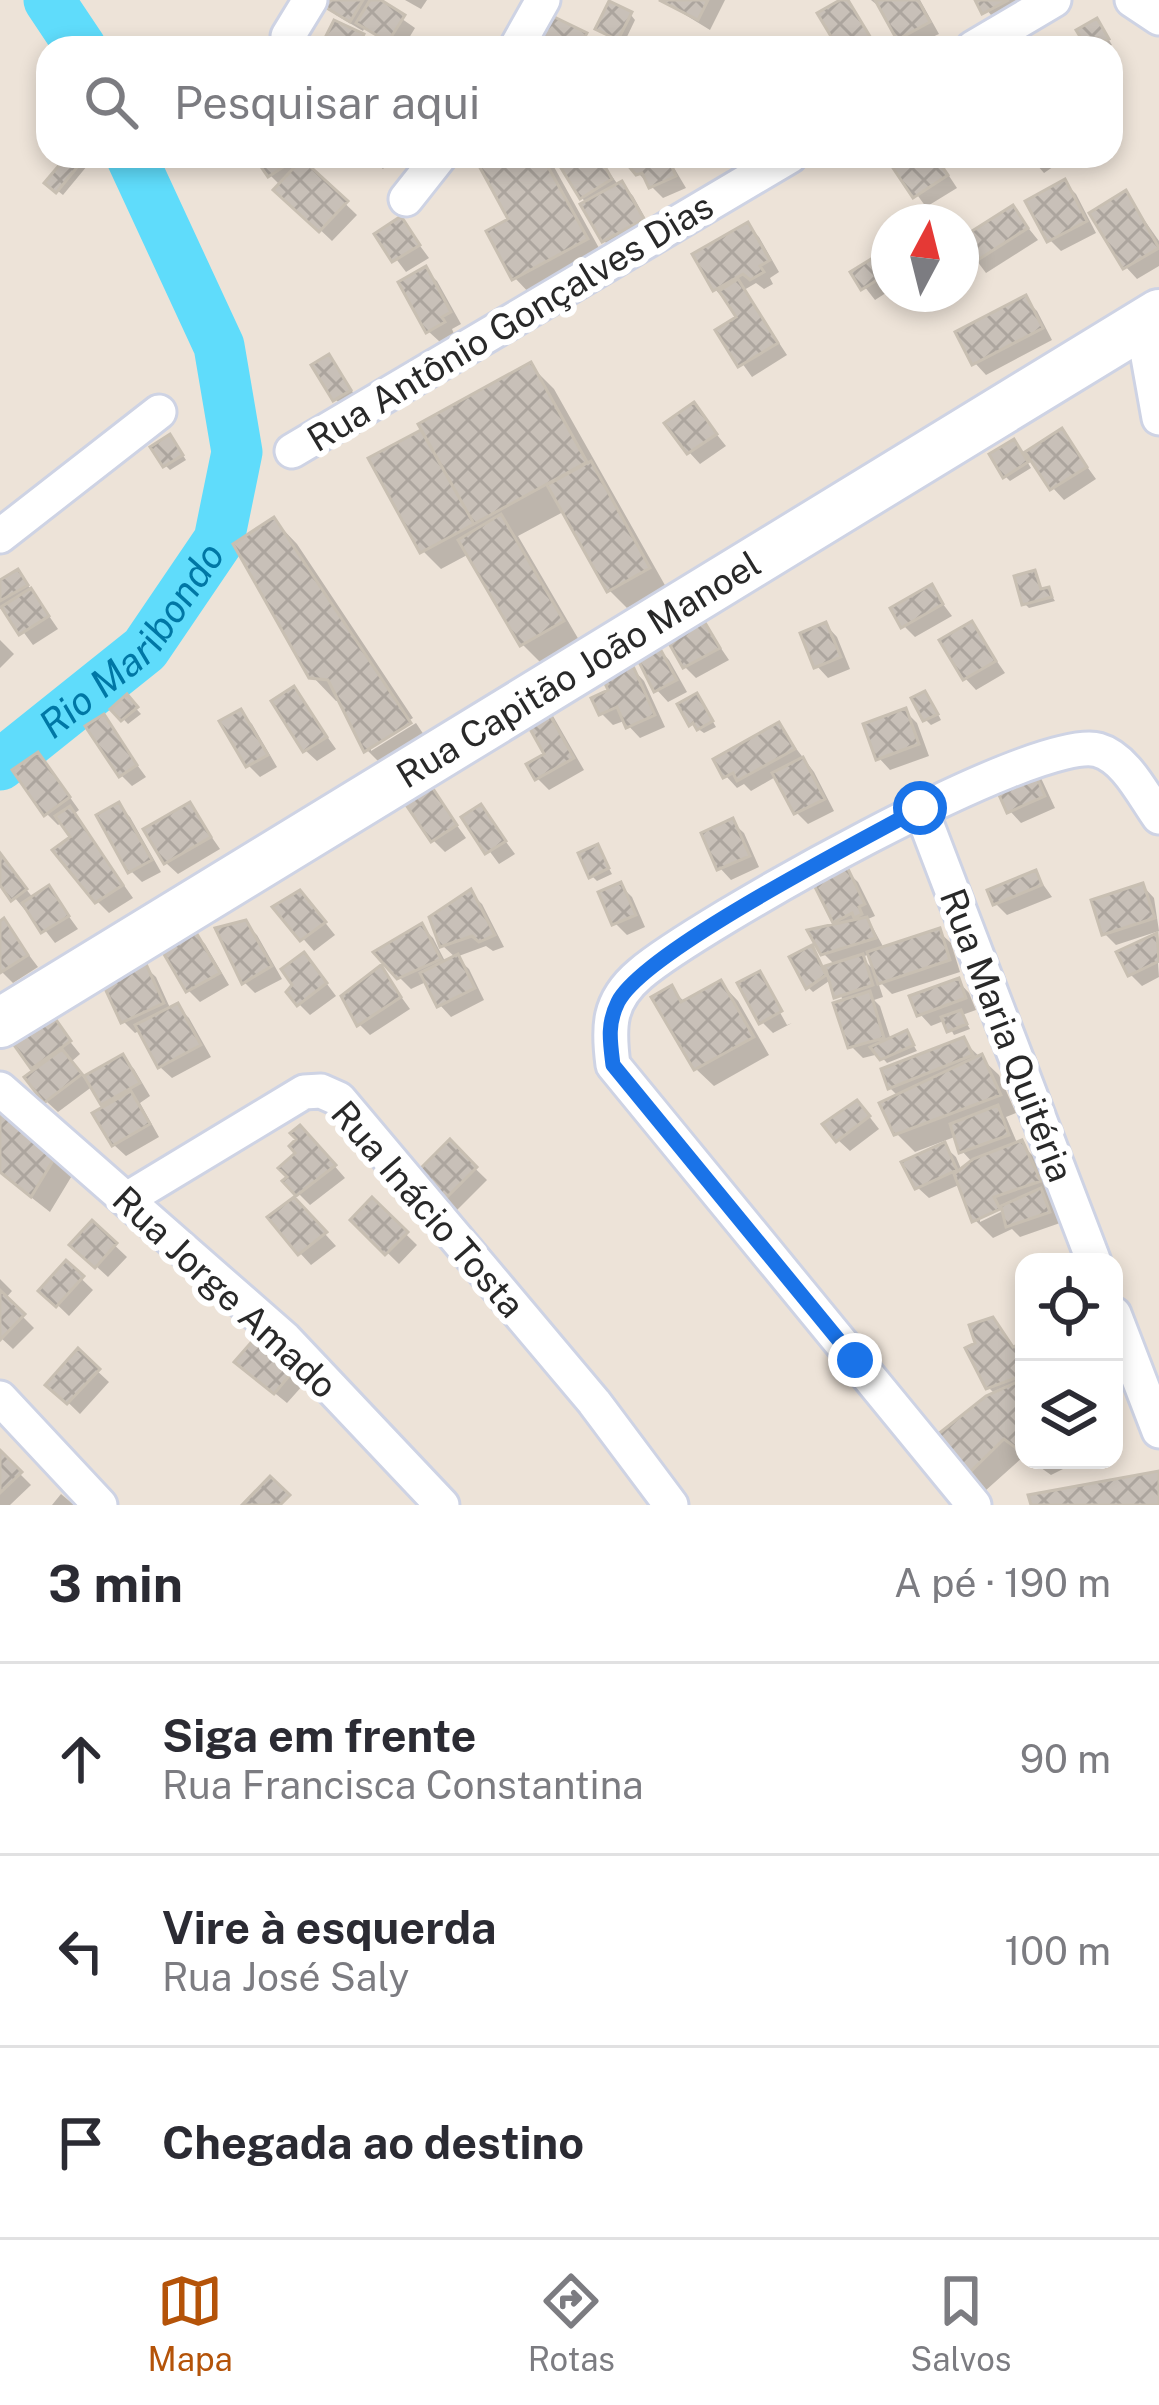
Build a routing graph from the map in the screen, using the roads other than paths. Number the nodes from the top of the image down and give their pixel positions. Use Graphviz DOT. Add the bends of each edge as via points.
graph roads {
  1 [pos="310,0"];
  2 [pos="543,0"];
  3 [pos="1054,0"];
  4 [pos="1132,0"];
  5 [pos="1159,17"];
  6 [pos="289,36"];
  7 [pos="523,36"];
  8 [pos="993,36"];
  9 [pos="431,168"];
  10 [pos="770,168"];
  11 [pos="406,200"];
  12 [pos="1150,319"];
  13 [pos="159,412"];
  14 [pos="1159,418"];
  15 [pos="292,451"];
  16 [pos="0,536"];
  17 [pos="920,808"];
  18 [pos="1159,817"];
  19 [pos="0,1023"];
  20 [pos="0,1089"];
  21 [pos="127,1199"];
  22 [pos="1091,1253"];
  23 [pos="1123,1337"];
  24 [pos="0,1398"];
  25 [pos="1159,1431"];
  26 [pos="100,1505"];
  27 [pos="442,1505"];
  28 [pos="671,1505"];
  29 [pos="974,1505"];
  1 -- 6 [label="street"];
  2 -- 7 [label="street"];
  3 -- 8 [label="street"];
  4 -- 5 [label="street"];
  9 -- 11 [label="street"];
  10 -- 15 [label="street, Rua Antônio Gonçalves Dias"];
  12 -- 14 [label="street"];
  12 -- 19 [label="main road, Rua Capitão João Manoel"];
  13 -- 16 [label="street"];
  17 -- 18 [label="street" via="1062,750 1098,749 1122,764"];
  17 -- 22 [label="street, Rua Maria Quitéria"];
  17 -- 29 [label="street" via="639,974 608,1028 613,1065"];
  20 -- 21 [label="street, Rua Jorge Amado"];
  21 -- 27 [label="street, Rua Jorge Amado" via="285,1339"];
  21 -- 28 [label="street, Rua Inácio Tosta" via="304,1093 339,1099"];
  23 -- 25 [label="street"];
  24 -- 26 [label="street"];
}
